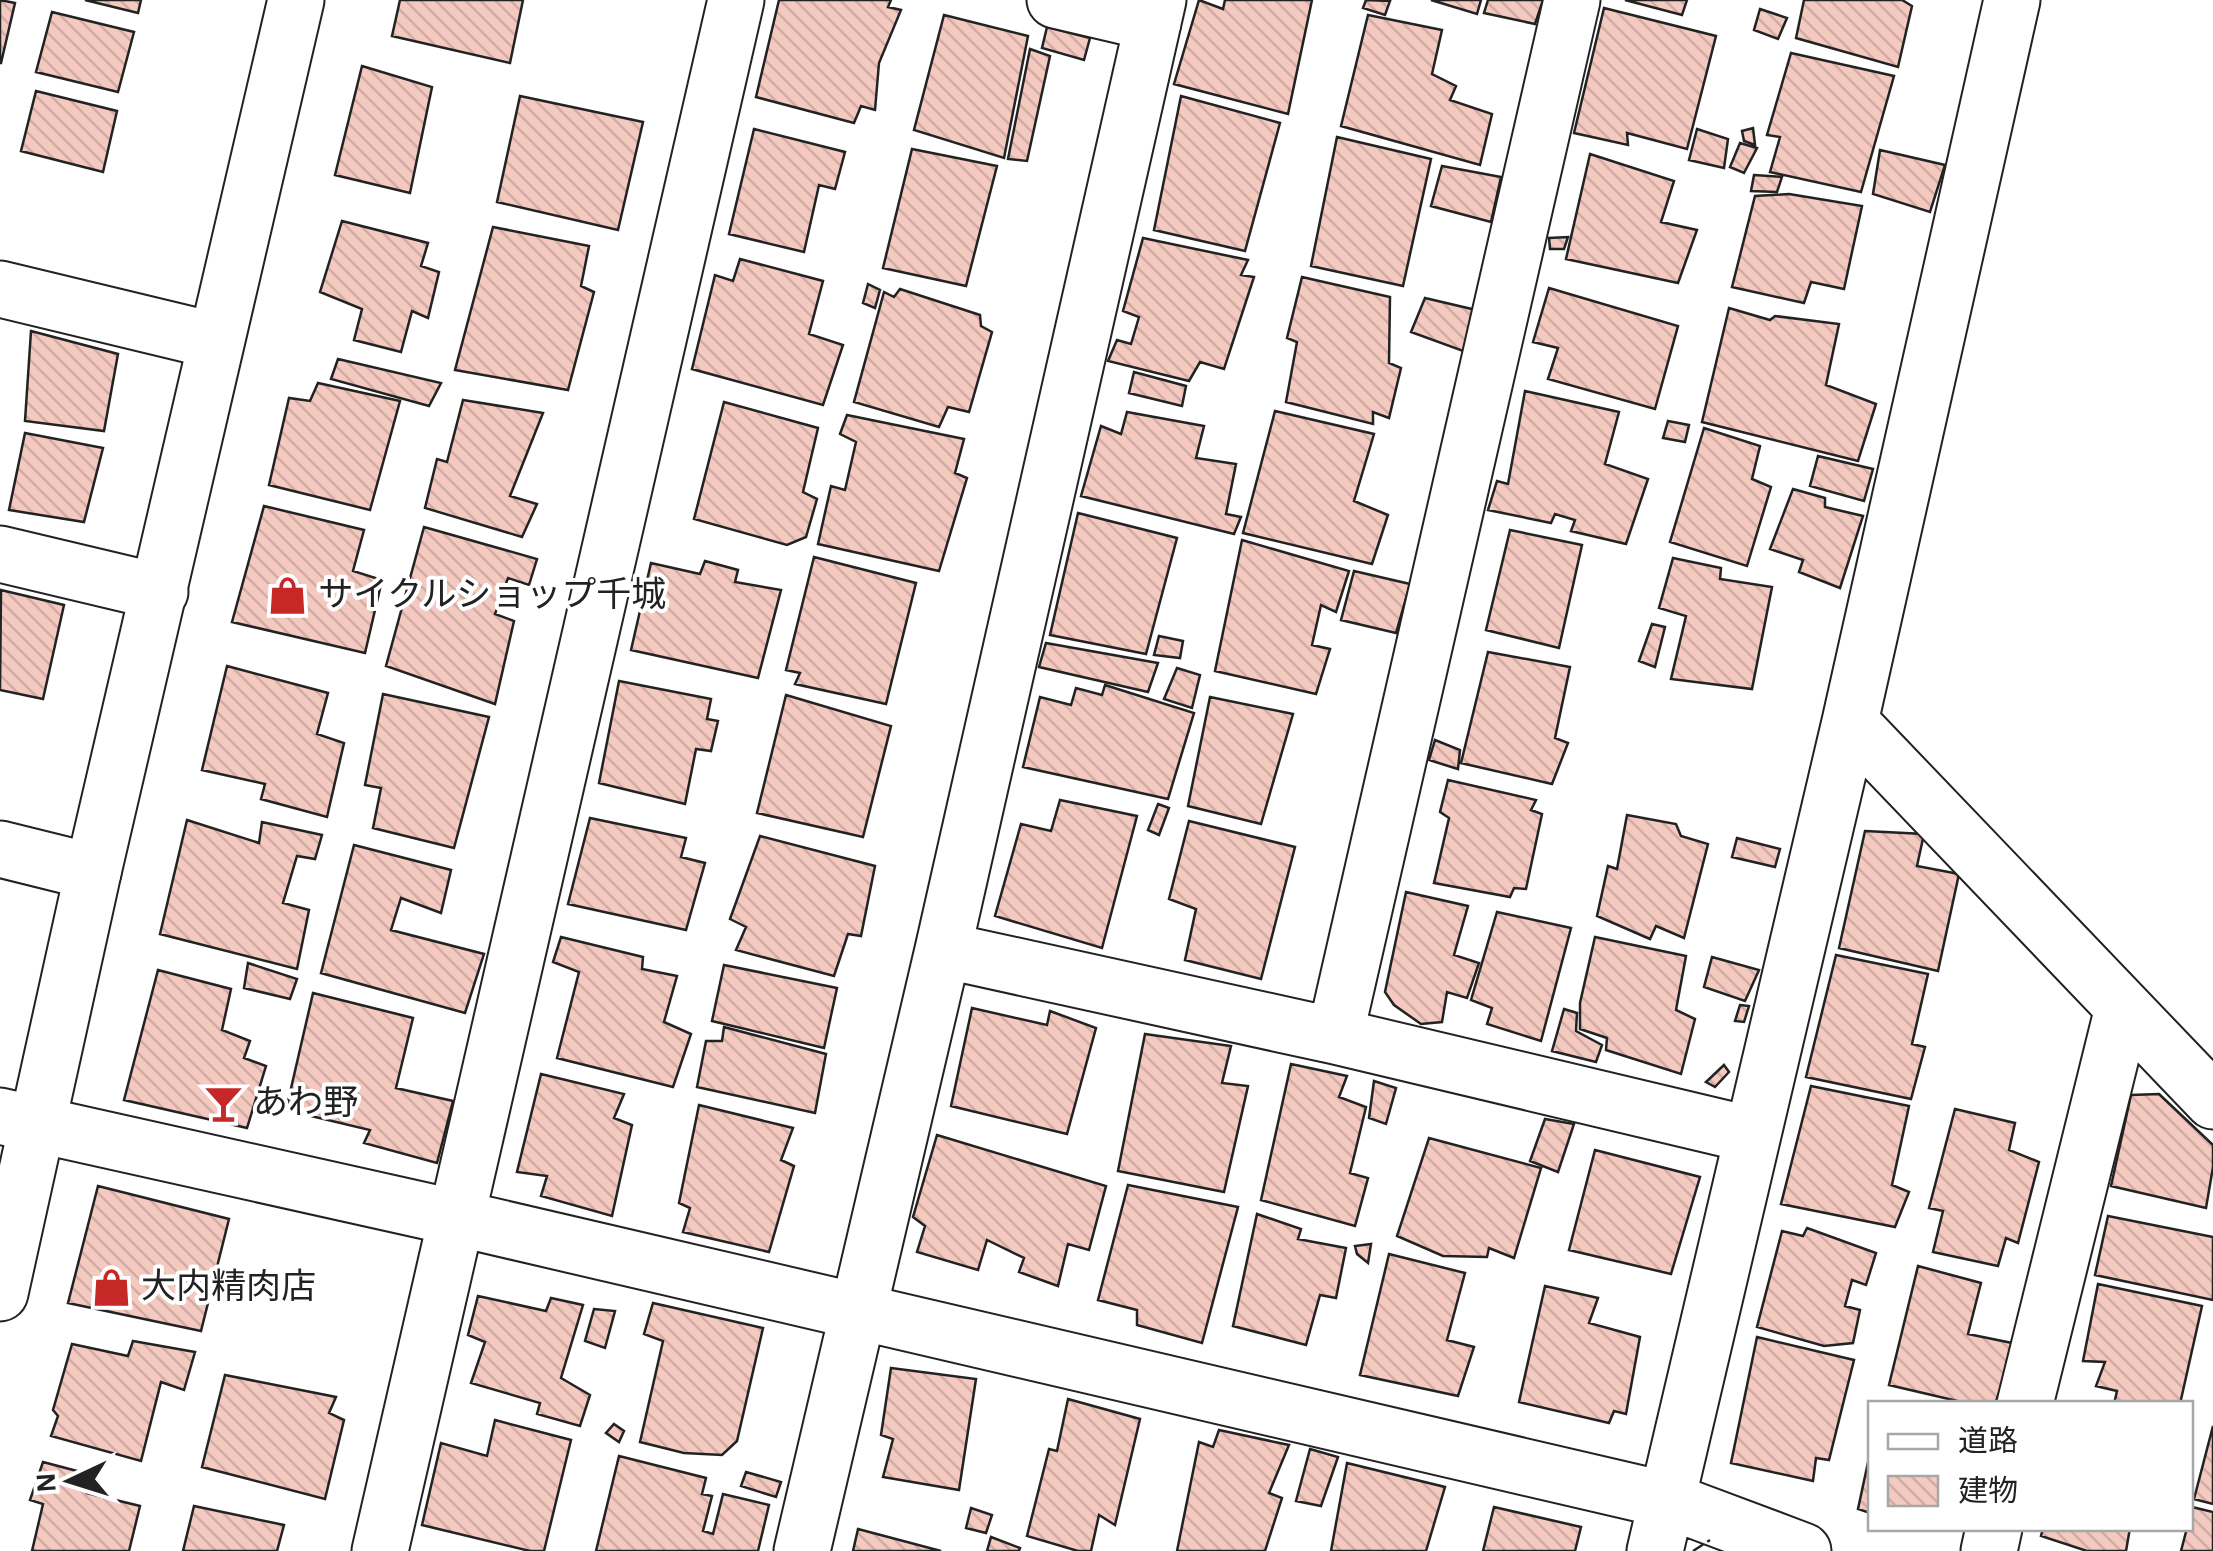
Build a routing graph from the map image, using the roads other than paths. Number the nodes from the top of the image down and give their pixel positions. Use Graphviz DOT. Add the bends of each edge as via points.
graph roads {
  1 [pos="296,0"];
  2 [pos="736,0"];
  3 [pos="1056,0"];
  4 [pos="1572,0"];
  5 [pos="2012,0"];
  6 [pos="1155,12"];
  7 [pos="0,290"];
  8 [pos="216,341"];
  9 [pos="0,554"];
  10 [pos="160,592"];
  11 [pos="1850,722"];
  12 [pos="0,849"];
  13 [pos="94,872"];
  14 [pos="942,950"];
  15 [pos="2122,1008"];
  16 [pos="1335,1036"];
  17 [pos="2213,1101"];
  18 [pos="19,1121"];
  19 [pos="1752,1135"];
  20 [pos="457,1218"];
  21 [pos="0,1293"];
  22 [pos="856,1311"];
  23 [pos="2026,1401"];
  24 [pos="1661,1526"];
  25 [pos="380,1551"];
  26 [pos="802,1551"];
  27 [pos="1803,1551"];
  1 -- 8 [label="street"];
  2 -- 20 [label="street"];
  3 -- 6 [label="street"];
  4 -- 16 [label="street"];
  5 -- 11 [label="street"];
  6 -- 14 [label="street"];
  7 -- 8 [label="street"];
  8 -- 10 [label="street"];
  9 -- 10 [label="street"];
  10 -- 13 [label="street"];
  11 -- 15 [label="street"];
  11 -- 19 [label="street"];
  12 -- 13 [label="street"];
  13 -- 18 [label="street"];
  14 -- 16 [label="street"];
  14 -- 22 [label="street"];
  15 -- 17 [label="street"];
  15 -- 23 [label="street"];
  16 -- 19 [label="street"];
  18 -- 20 [label="street"];
  18 -- 21 [label="street"];
  19 -- 24 [label="street"];
  20 -- 22 [label="street"];
  20 -- 25 [label="street"];
  22 -- 24 [label="street"];
  22 -- 26 [label="street"];
  24 -- 27 [label="street"];
}
